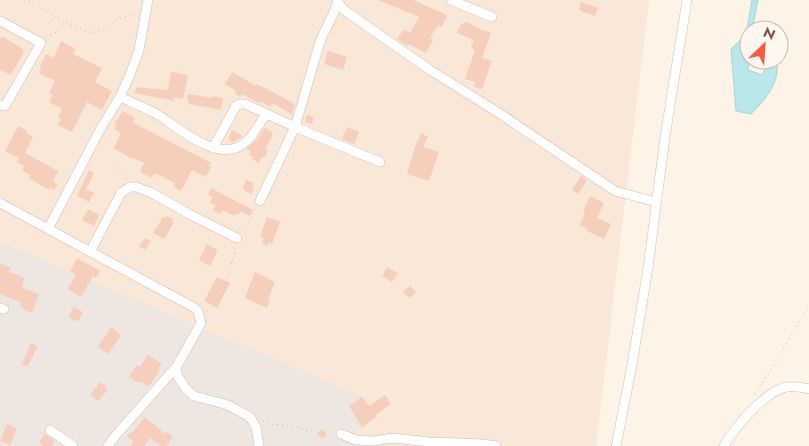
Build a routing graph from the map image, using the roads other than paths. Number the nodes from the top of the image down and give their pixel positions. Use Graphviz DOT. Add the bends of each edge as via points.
graph roads {
  1 [pos="451,0"];
  2 [pos="687,0"];
  3 [pos="338,1"];
  4 [pos="147,5"];
  5 [pos="492,17"];
  6 [pos="0,21"];
  7 [pos="120,97"];
  8 [pos="0,105"];
  9 [pos="266,114"];
  10 [pos="296,127"];
  11 [pos="213,148"];
  12 [pos="380,162"];
  13 [pos="260,201"];
  14 [pos="656,202"];
  15 [pos="0,203"];
  16 [pos="48,230"];
  17 [pos="237,238"];
  18 [pos="90,252"];
  19 [pos="177,366"];
  20 [pos="809,389"];
  21 [pos="50,430"];
  22 [pos="341,434"];
  23 [pos="73,446"];
  24 [pos="108,446"];
  25 [pos="260,446"];
  26 [pos="496,446"];
  27 [pos="616,446"];
  28 [pos="724,446"];
  1 -- 5 [label="street"];
  2 -- 14 [label="street"];
  3 -- 10 [label="street" via="324,29"];
  3 -- 14 [label="street" via="344,10 430,70 615,191"];
  4 -- 7 [label="street" via="139,50"];
  6 -- 8 [label="street" via="41,43 5,106"];
  7 -- 11 [label="street" via="154,112"];
  7 -- 16 [label="street"];
  9 -- 10 [label="street"];
  9 -- 11 [label="street" via="242,145 232,149"];
  9 -- 11 [label="street" via="245,104 236,106"];
  10 -- 12 [label="street"];
  10 -- 13 [label="street"];
  14 -- 27 [label="street" via="632,365"];
  15 -- 16 [label="street"];
  16 -- 18 [label="street"];
  17 -- 18 [label="street" via="152,193 130,187 121,193"];
  18 -- 19 [label="street" via="193,306 202,323"];
  19 -- 24 [label="street"];
  19 -- 25 [label="street" via="178,378 194,396 228,405 250,417 256,426"];
  20 -- 28 [label="street" via="796,386 776,391 741,421"];
  21 -- 23 [label="street"];
  22 -- 26 [label="street" via="356,440 393,438"];
}
